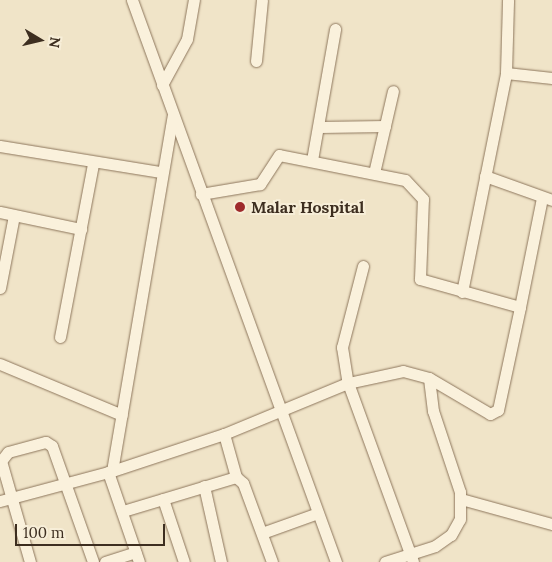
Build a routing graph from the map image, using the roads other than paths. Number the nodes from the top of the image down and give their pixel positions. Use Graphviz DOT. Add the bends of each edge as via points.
graph roads {
  1 [pos="132,0"];
  2 [pos="194,0"];
  3 [pos="262,0"];
  4 [pos="508,0"];
  5 [pos="335,29"];
  6 [pos="256,61"];
  7 [pos="506,73"];
  8 [pos="552,78"];
  9 [pos="162,85"];
  10 [pos="393,91"];
  11 [pos="173,116"];
  12 [pos="385,126"];
  13 [pos="320,127"];
  14 [pos="0,146"];
  15 [pos="312,160"];
  16 [pos="93,164"];
  17 [pos="161,172"];
  18 [pos="374,173"];
  19 [pos="485,176"];
  20 [pos="201,194"];
  21 [pos="547,199"];
  22 [pos="0,212"];
  23 [pos="14,215"];
  24 [pos="80,229"];
  25 [pos="363,266"];
  26 [pos="0,288"];
  27 [pos="462,292"];
  28 [pos="520,308"];
  29 [pos="60,337"];
  30 [pos="0,364"];
  31 [pos="429,378"];
  32 [pos="348,383"];
  33 [pos="282,410"];
  34 [pos="122,415"];
  35 [pos="224,434"];
  36 [pos="0,465"];
  37 [pos="110,472"];
  38 [pos="236,477"];
  39 [pos="64,484"];
  40 [pos="204,486"];
  41 [pos="163,499"];
  42 [pos="461,499"];
  43 [pos="4,500"];
  44 [pos="123,511"];
  45 [pos="318,513"];
  46 [pos="552,524"];
  47 [pos="262,533"];
  48 [pos="137,557"];
  49 [pos="412,558"];
  50 [pos="30,562"];
  51 [pos="93,562"];
  52 [pos="104,562"];
  53 [pos="184,562"];
  54 [pos="221,562"];
  55 [pos="272,562"];
  56 [pos="336,562"];
  57 [pos="386,562"];
  1 -- 9 [label="street"];
  2 -- 9 [label="street" via="188,39"];
  3 -- 6 [label="street"];
  4 -- 7 [label="street"];
  5 -- 13 [label="street"];
  7 -- 8 [label="street"];
  7 -- 19 [label="street"];
  9 -- 11 [label="street"];
  10 -- 12 [label="street"];
  11 -- 17 [label="street"];
  11 -- 20 [label="street"];
  12 -- 13 [label="street"];
  12 -- 18 [label="street"];
  13 -- 15 [label="street"];
  14 -- 16 [label="street"];
  15 -- 18 [label="street"];
  15 -- 20 [label="street" via="279,155 260,184"];
  16 -- 17 [label="street"];
  16 -- 24 [label="street"];
  17 -- 34 [label="street"];
  18 -- 27 [label="street" via="405,180 423,199 418,276"];
  19 -- 21 [label="street"];
  19 -- 27 [label="street"];
  20 -- 33 [label="street"];
  21 -- 28 [label="street"];
  22 -- 23 [label="street"];
  23 -- 24 [label="street"];
  23 -- 26 [label="street"];
  24 -- 29 [label="street"];
  25 -- 32 [label="street" via="342,336"];
  27 -- 28 [label="street"];
  28 -- 31 [label="street" via="495,413 484,412"];
  30 -- 34 [label="street"];
  31 -- 32 [label="street" via="409,370"];
  31 -- 42 [label="street" via="433,411"];
  32 -- 33 [label="street"];
  32 -- 49 [label="street"];
  33 -- 35 [label="street"];
  33 -- 45 [label="street"];
  34 -- 37 [label="street"];
  35 -- 37 [label="street"];
  35 -- 38 [label="street"];
  36 -- 39 [label="street" via="8,452 50,442"];
  36 -- 43 [label="street"];
  37 -- 39 [label="street"];
  37 -- 44 [label="street"];
  38 -- 40 [label="street"];
  38 -- 47 [label="street" via="243,483"];
  39 -- 43 [label="street"];
  39 -- 51 [label="street"];
  40 -- 41 [label="street"];
  40 -- 54 [label="street"];
  41 -- 44 [label="street"];
  41 -- 53 [label="street"];
  42 -- 46 [label="street"];
  42 -- 49 [label="street" via="460,519 451,535"];
  43 -- 50 [label="street"];
  44 -- 48 [label="street"];
  45 -- 47 [label="street"];
  45 -- 56 [label="street"];
  47 -- 55 [label="street"];
  48 -- 52 [label="street"];
  49 -- 57 [label="street"];
}
